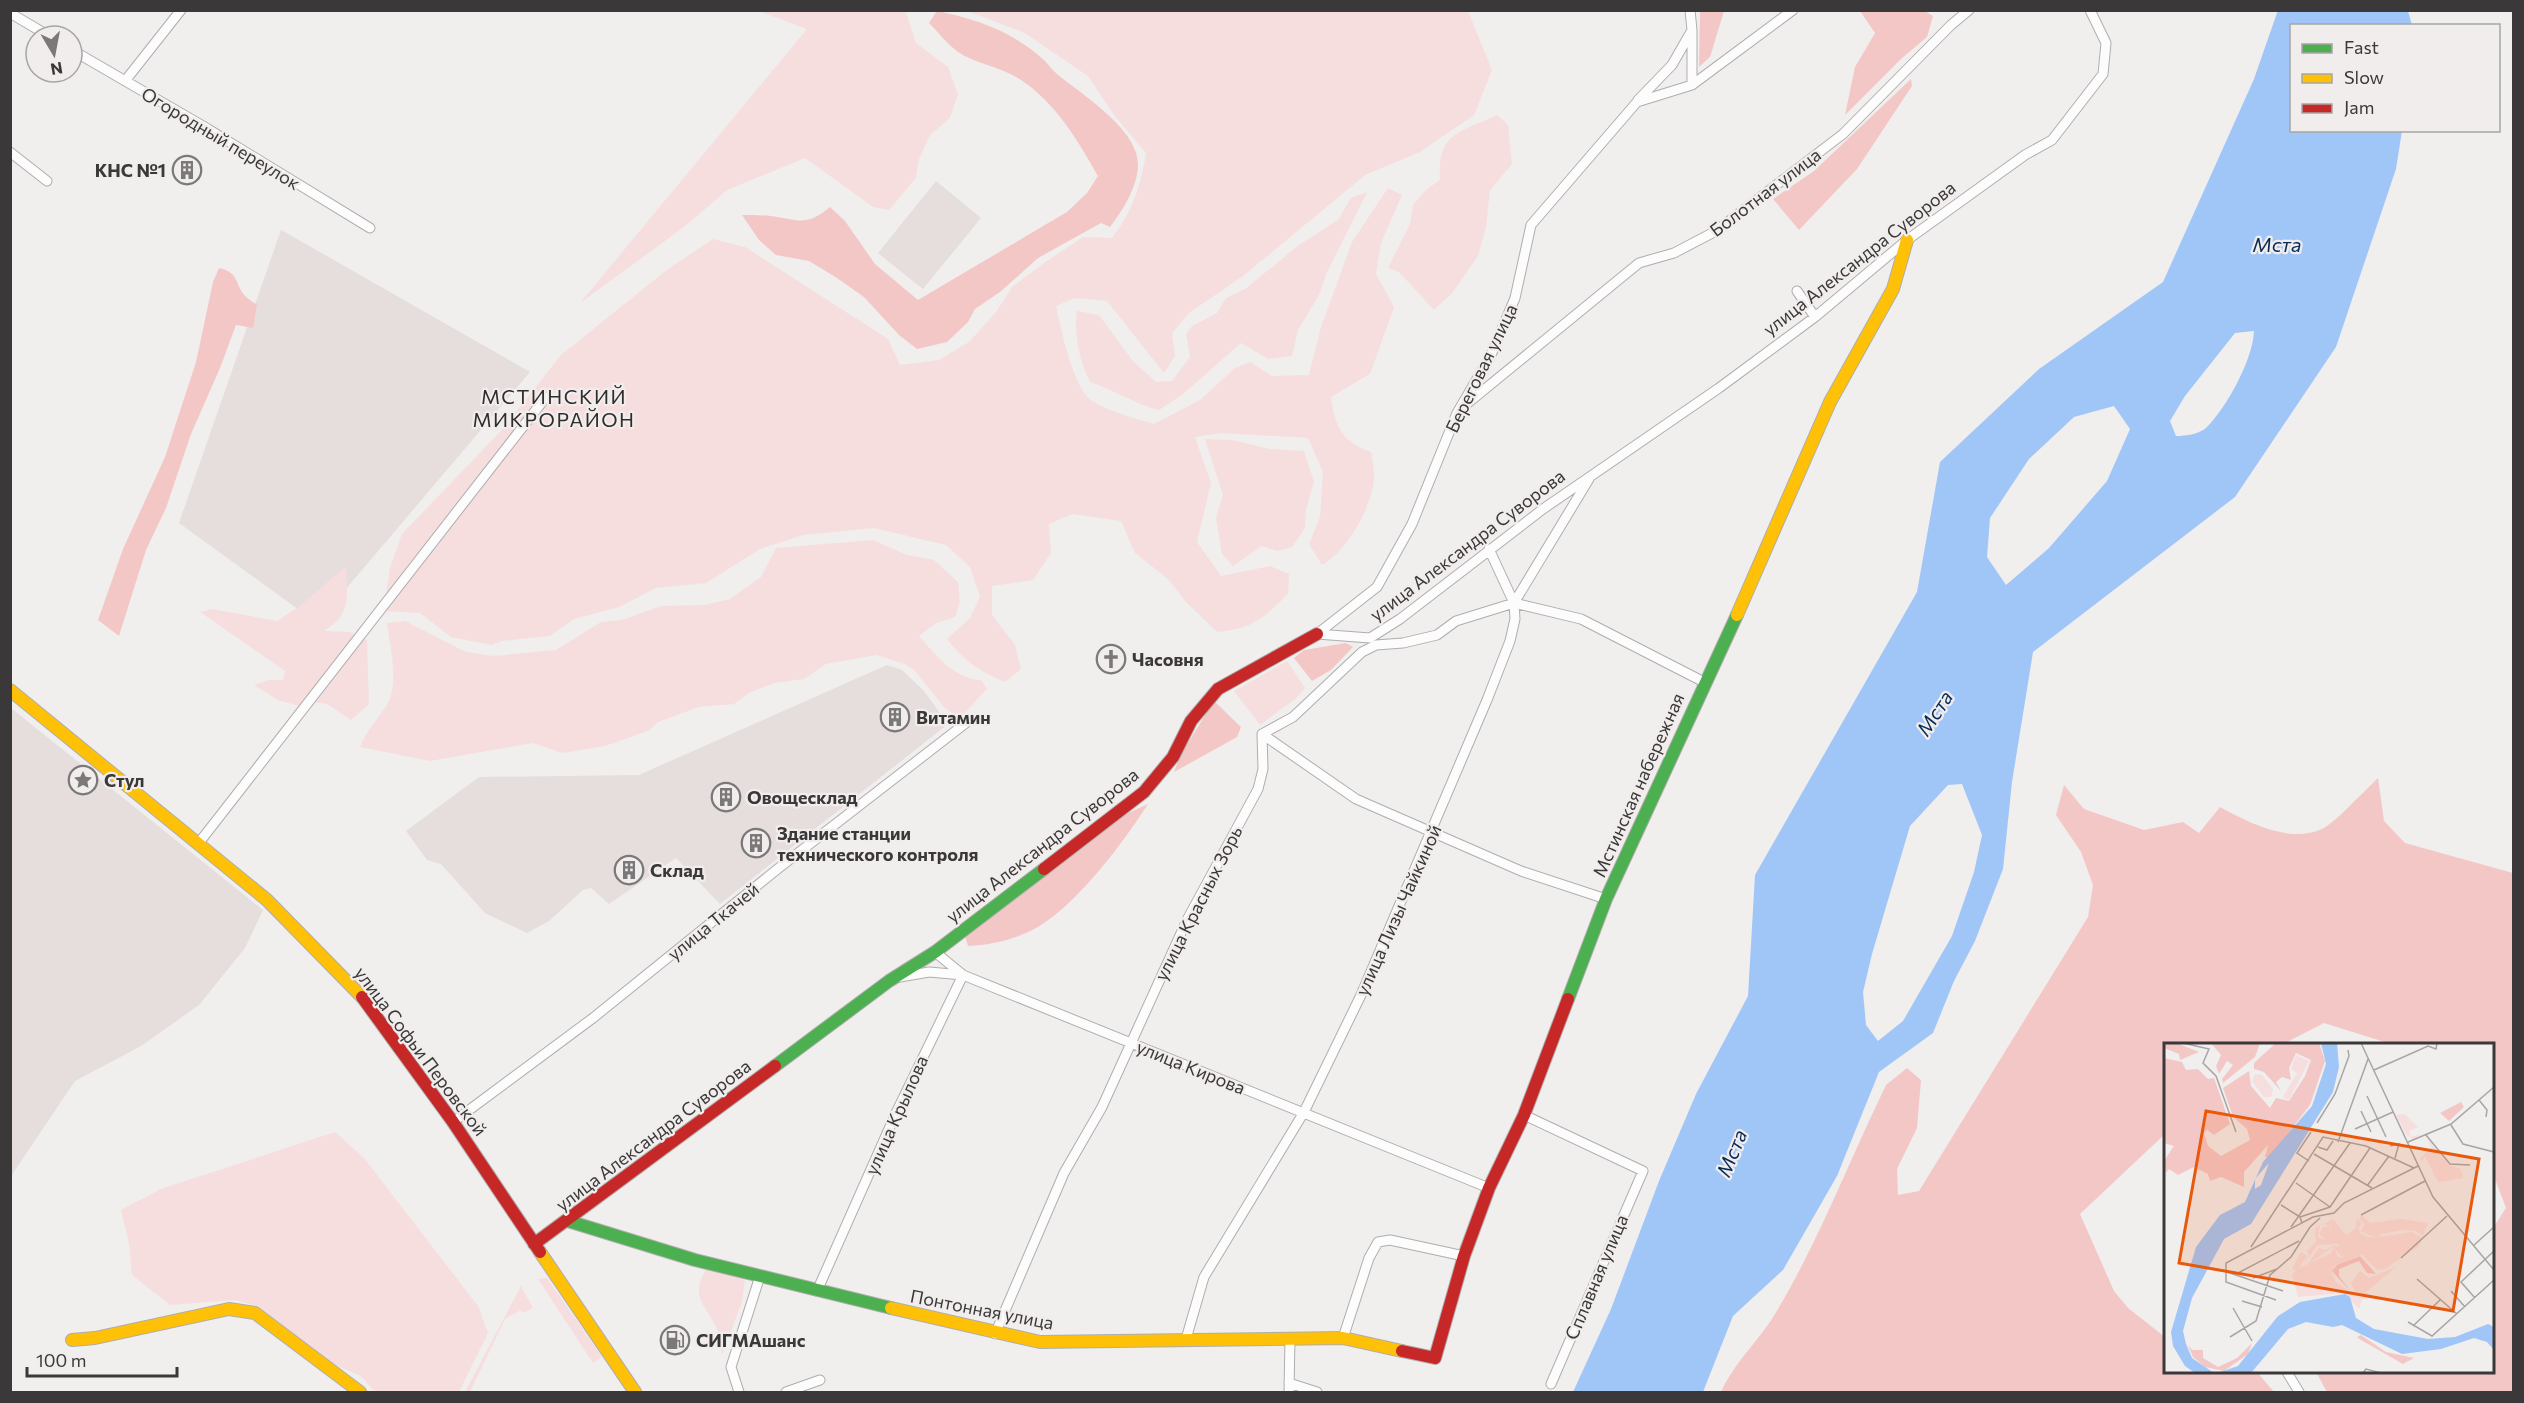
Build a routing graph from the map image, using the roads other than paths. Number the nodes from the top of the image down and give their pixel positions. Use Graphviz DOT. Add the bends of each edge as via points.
graph roads {
  1 [pos="181,10"];
  2 [pos="1690,10"];
  3 [pos="1793,10"];
  4 [pos="1970,10"];
  5 [pos="2090,10"];
  6 [pos="10,13"];
  7 [pos="29,24"];
  8 [pos="1692,30"];
  9 [pos="84,57"];
  10 [pos="125,81"];
  11 [pos="1692,85"];
  12 [pos="1637,102"];
  13 [pos="10,152"];
  14 [pos="46,181"];
  15 [pos="370,228"];
  16 [pos="1907,240"];
  17 [pos="1797,291"];
  18 [pos="1815,317"];
  19 [pos="546,397"];
  20 [pos="1457,412"];
  21 [pos="1591,475"];
  22 [pos="1489,549"];
  23 [pos="1514,603"];
  24 [pos="1317,634"];
  25 [pos="1704,682"];
  26 [pos="10,690"];
  27 [pos="971,719"];
  28 [pos="1262,734"];
  29 [pos="1431,834"];
  30 [pos="198,844"];
  31 [pos="1606,899"];
  32 [pos="935,952"];
  33 [pos="963,975"];
  34 [pos="889,981"];
  35 [pos="1130,1042"];
  36 [pos="1304,1112"];
  37 [pos="1524,1115"];
  38 [pos="453,1122"];
  39 [pos="1489,1188"];
  40 [pos="568,1221"];
  41 [pos="534,1244"];
  42 [pos="1464,1256"];
  43 [pos="760,1276"];
  44 [pos="817,1291"];
  45 [pos="994,1334"];
  46 [pos="1290,1338"];
  47 [pos="1343,1338"];
  48 [pos="1186,1339"];
  49 [pos="72,1340"];
  50 [pos="1435,1358"];
  51 [pos="2288,1373"];
  52 [pos="820,1380"];
  53 [pos="1551,1384"];
  54 [pos="1289,1388"];
  55 [pos="360,1392"];
  56 [pos="635,1392"];
  57 [pos="739,1392"];
  58 [pos="786,1392"];
  59 [pos="1317,1392"];
  60 [pos="2299,1392"];
  1 -- 10 [label="street"];
  2 -- 8 [label="street"];
  3 -- 11 [label="street"];
  4 -- 20 [label="street, Болотная улица" via="1843,134 1716,231 1674,253 1639,263"];
  5 -- 16 [label="street, улица Александра Суворова" via="2106,43 2103,74 2052,140"];
  6 -- 7 [label="street"];
  8 -- 11 [label="street"];
  8 -- 12 [label="street, Береговая улица" via="1672,64"];
  9 -- 10 [label="street, Огородный переулок"];
  10 -- 15 [label="street, Огородный переулок"];
  11 -- 12 [label="street"];
  12 -- 20 [label="street, Береговая улица" via="1531,225 1515,298 1491,355"];
  13 -- 14 [label="street"];
  16 -- 18 [label="street, улица Александра Суворова"];
  16 -- 25 [label="street, Мстинская набережная" via="1893,289 1830,402"];
  17 -- 18 [label="street"];
  18 -- 21 [label="street, улица Александра Суворова"];
  19 -- 30 [label="street"];
  20 -- 24 [label="street, Береговая улица" via="1412,524 1377,587"];
  21 -- 22 [label="street, улица Александра Суворова"];
  21 -- 23 [label="street, улица Лизы Чайкиной"];
  22 -- 23 [label="street"];
  22 -- 24 [label="street, улица Александра Суворова" via="1370,638"];
  23 -- 25 [label="street" via="1581,619"];
  23 -- 28 [label="street" via="1456,621 1437,635 1376,645 1362,652 1293,717"];
  23 -- 29 [label="street, улица Лизы Чайкиной" via="1510,641"];
  24 -- 32 [label="street, улица Александра Суворова" via="1218,689 1191,722 1173,757 1144,792"];
  25 -- 31 [label="street, Мстинская набережная"];
  26 -- 30 [label="street, улица Софьи Перовской"];
  27 -- 38 [label="street, улица Ткачей" via="593,1018"];
  28 -- 29 [label="street" via="1356,799"];
  28 -- 35 [label="street, улица Красных Зорь" via="1263,769 1258,789 1186,920"];
  29 -- 31 [label="street" via="1521,871"];
  29 -- 36 [label="street, улица Лизы Чайкиной" via="1361,995"];
  30 -- 38 [label="street, улица Софьи Перовской" via="275,908 356,988"];
  31 -- 37 [label="street, Мстинская набережная"];
  32 -- 33 [label="street"];
  32 -- 34 [label="street, улица Александра Суворова"];
  33 -- 34 [label="street, улица Кирова" via="929,972"];
  33 -- 35 [label="street, улица Кирова"];
  33 -- 44 [label="street, улица Крылова"];
  34 -- 40 [label="street, улица Александра Суворова"];
  35 -- 36 [label="street, улица Кирова"];
  35 -- 45 [label="street, улица Красных Зорь" via="1101,1107 1064,1173"];
  36 -- 39 [label="street, улица Кирова"];
  36 -- 48 [label="street, улица Лизы Чайкиной" via="1204,1277"];
  37 -- 39 [label="street, Мстинская набережная"];
  37 -- 53 [label="street, Сплавная улица" via="1643,1171"];
  38 -- 41 [label="street, улица Софьи Перовской"];
  39 -- 42 [label="street, Мстинская набережная"];
  40 -- 41 [label="street, улица Александра Суворова"];
  40 -- 43 [label="street, Понтонная улица"];
  41 -- 56 [label="street, улица Софьи Перовской"];
  42 -- 47 [label="street" via="1390,1240 1378,1242"];
  42 -- 50 [label="street, Мстинская набережная"];
  43 -- 44 [label="street, Понтонная улица"];
  43 -- 57 [label="street" via="731,1367"];
  44 -- 45 [label="street, Понтонная улица"];
  45 -- 48 [label="street, Понтонная улица" via="1040,1342"];
  46 -- 47 [label="street, Понтонная улица"];
  46 -- 48 [label="street, Понтонная улица"];
  46 -- 54 [label="street"];
  47 -- 50 [label="street, Понтонная улица"];
  49 -- 55 [label="street" via="229,1309 255,1312"];
  51 -- 60 [label="street"];
  52 -- 58 [label="street"];
  54 -- 59 [label="street"];
}
